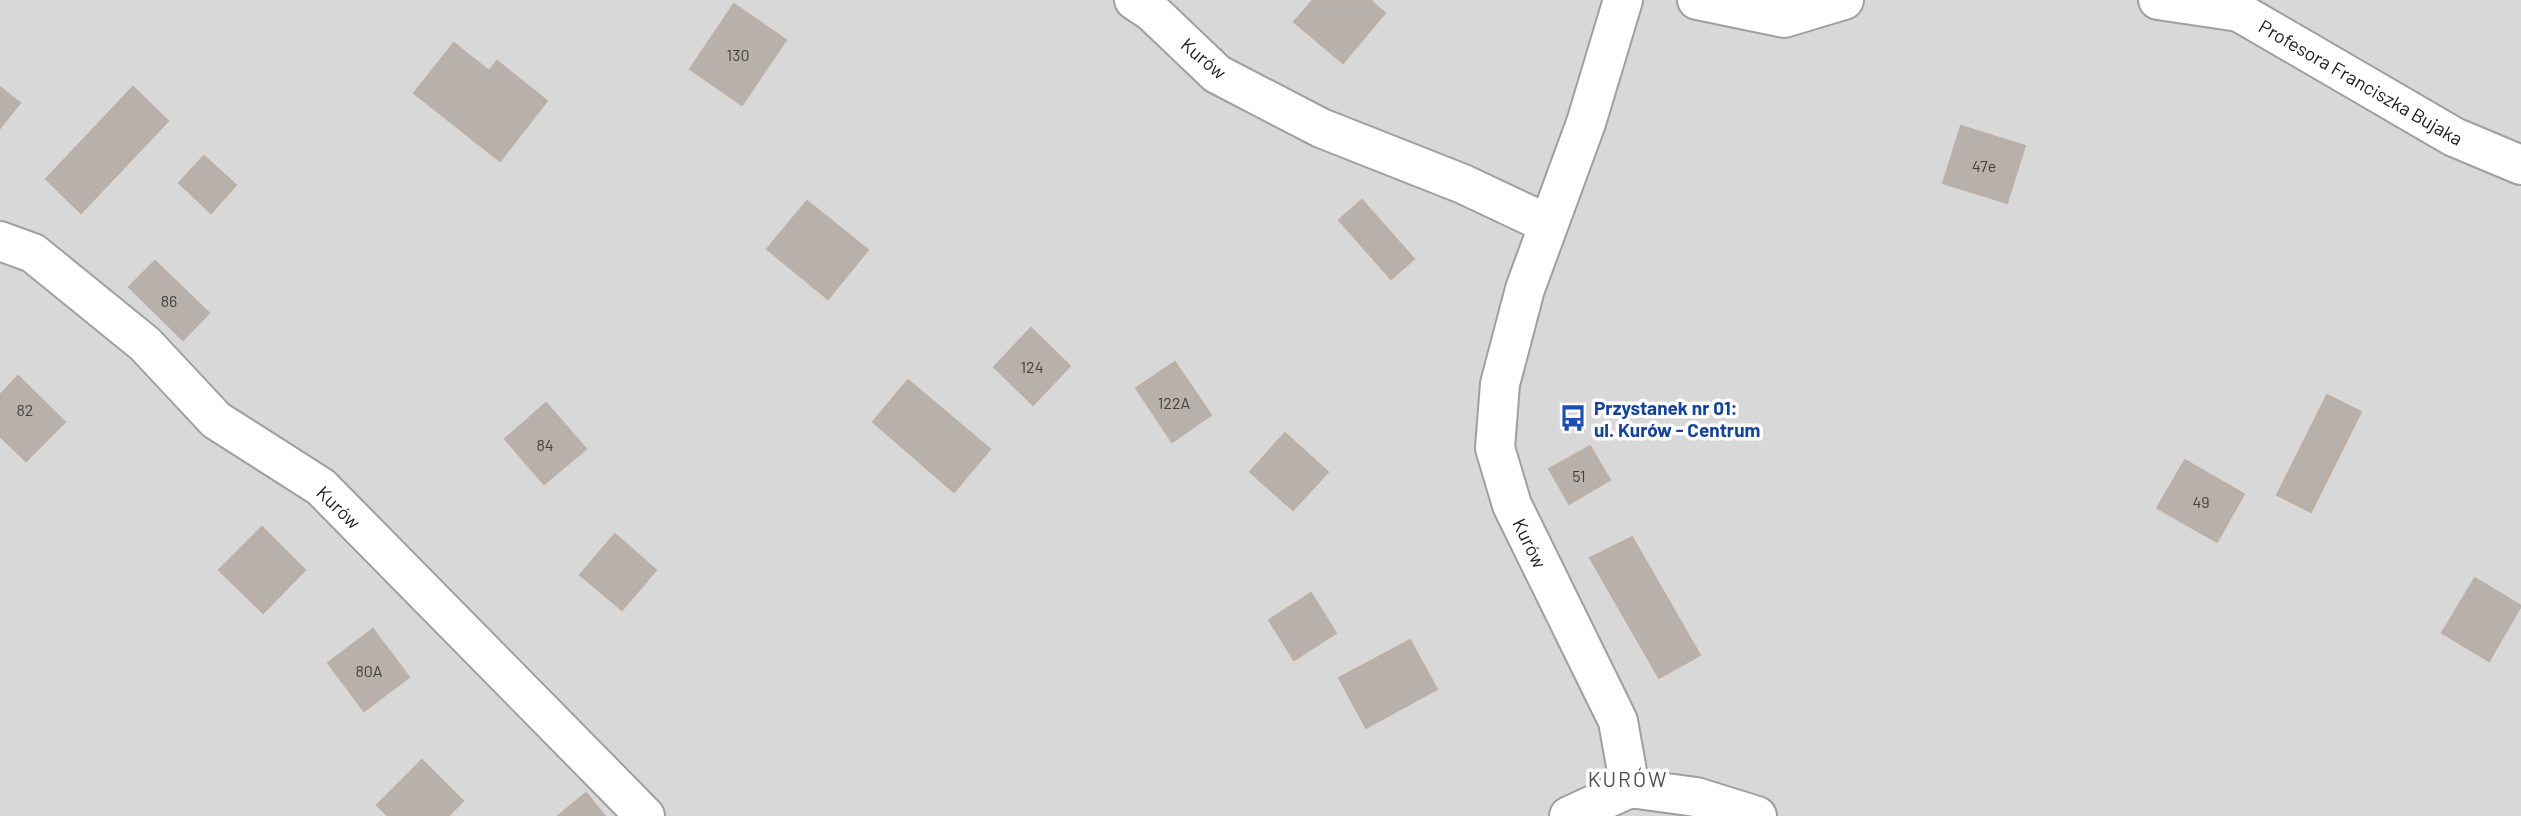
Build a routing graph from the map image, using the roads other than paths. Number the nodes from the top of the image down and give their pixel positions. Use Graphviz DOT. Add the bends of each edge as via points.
graph roads {
  1 [pos="1134,0"];
  2 [pos="1623,0"];
  3 [pos="1697,0"];
  4 [pos="1844,0"];
  5 [pos="2158,0"];
  6 [pos="2521,165"];
  7 [pos="1548,225"];
  8 [pos="0,240"];
  9 [pos="1630,788"];
  10 [pos="645,816"];
  11 [pos="1569,816"];
  12 [pos="1757,816"];
  1 -- 7 [label="street, Kurów" via="1217,74 1321,128 1463,184"];
  2 -- 7 [label="street, Kurów" via="1586,123"];
  3 -- 4 [label="street" via="1784,18"];
  5 -- 6 [label="street, Profesora Franciszka Bujaka" via="2239,12 2454,137"];
  7 -- 9 [label="street, Kurów" via="1525,289 1500,384 1494,448 1512,505 1618,721"];
  8 -- 10 [label="street, Kurów" via="33,253 145,344 216,420 321,487"];
  9 -- 11 [label="street"];
  9 -- 12 [label="street" via="1696,797"];
}
